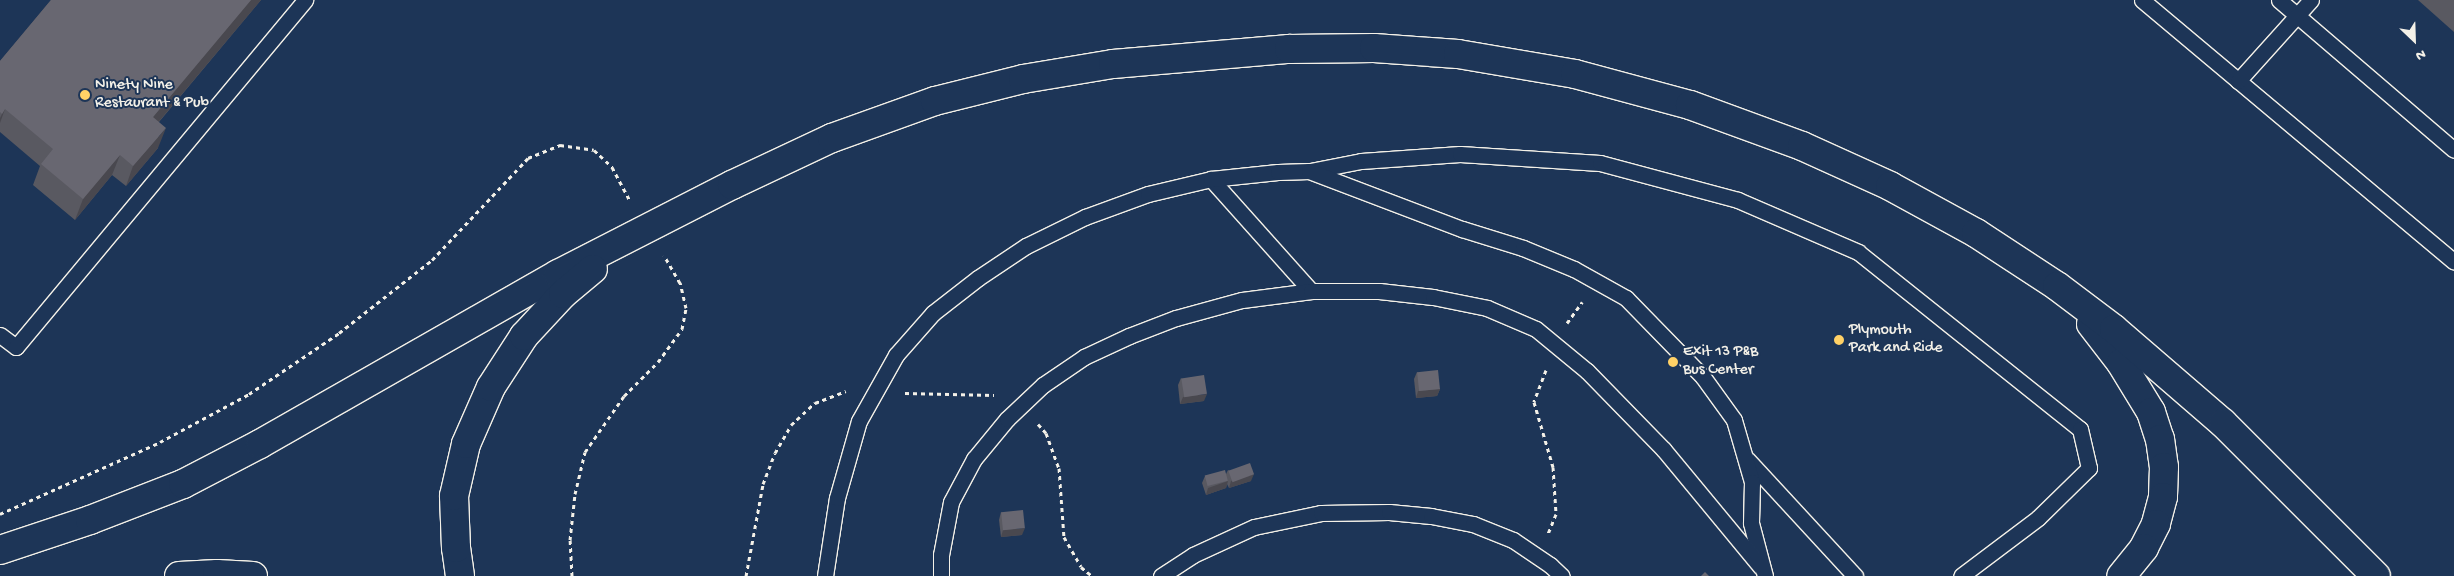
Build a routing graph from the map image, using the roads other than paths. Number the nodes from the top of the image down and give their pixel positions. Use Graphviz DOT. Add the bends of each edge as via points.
graph roads {
  1 [pos="304,0"];
  2 [pos="2142,0"];
  3 [pos="2279,0"];
  4 [pos="2311,0"];
  5 [pos="2297,16"];
  6 [pos="2238,81"];
  7 [pos="2454,150"];
  8 [pos="1309,171"];
  9 [pos="1211,179"];
  10 [pos="637,233"];
  11 [pos="2454,262"];
  12 [pos="2058,286"];
  13 [pos="1311,292"];
  14 [pos="0,334"];
  15 [pos="1745,457"];
  16 [pos="0,550"];
  17 [pos="1764,572"];
  18 [pos="179,576"];
  19 [pos="253,576"];
  20 [pos="460,576"];
  21 [pos="825,576"];
  22 [pos="941,576"];
  23 [pos="1161,576"];
  24 [pos="1562,576"];
  25 [pos="1855,576"];
  26 [pos="1961,576"];
  27 [pos="2121,576"];
  28 [pos="2376,576"];
  1 -- 14 [label="lane" via="16,347"];
  2 -- 6 [label="lane"];
  3 -- 5 [label="lane"];
  4 -- 5 [label="lane"];
  5 -- 6 [label="lane"];
  5 -- 7 [label="lane"];
  6 -- 11 [label="lane"];
  8 -- 9 [label="lane"];
  8 -- 15 [label="lane" via="1462,229 1524,248 1574,269 1626,298 1703,377 1734,420"];
  8 -- 26 [label="lane" via="1361,161 1460,154 1600,162 1738,200 1858,252 2080,429 2090,468 2038,518"];
  9 -- 13 [label="lane"];
  9 -- 21 [label="lane" via="1085,217 1026,246 934,313 896,354 859,422 837,498"];
  10 -- 12 [label="highway" via="832,138 943,99 1023,79 1113,64 1289,49 1374,48 1458,54 1575,74 1690,105 1802,146 1890,186 1976,233"];
  10 -- 16 [label="highway" via="183,484"];
  10 -- 20 [label="highway" via="563,294 524,336 490,387 466,444 454,496"];
  12 -- 27 [label="highway" via="2121,362 2151,412 2160,439 2164,468 2156,524 2144,548"];
  12 -- 28 [label="highway" via="2114,329 2223,423"];
  13 -- 17 [label="lane" via="1379,291 1434,297 1487,308 1536,329 1611,394 1664,450"];
  13 -- 22 [label="lane" via="1242,300 1176,318 1084,357 1043,385 1007,419 974,459 951,502 941,555"];
  15 -- 17 [label="lane" via="1752,482 1751,523"];
  15 -- 25 [label="lane"];
  18 -- 19 [label="highway"];
  23 -- 24 [label="lane" via="1193,555 1254,527 1321,513 1389,512 1474,524 1513,540"];
}
